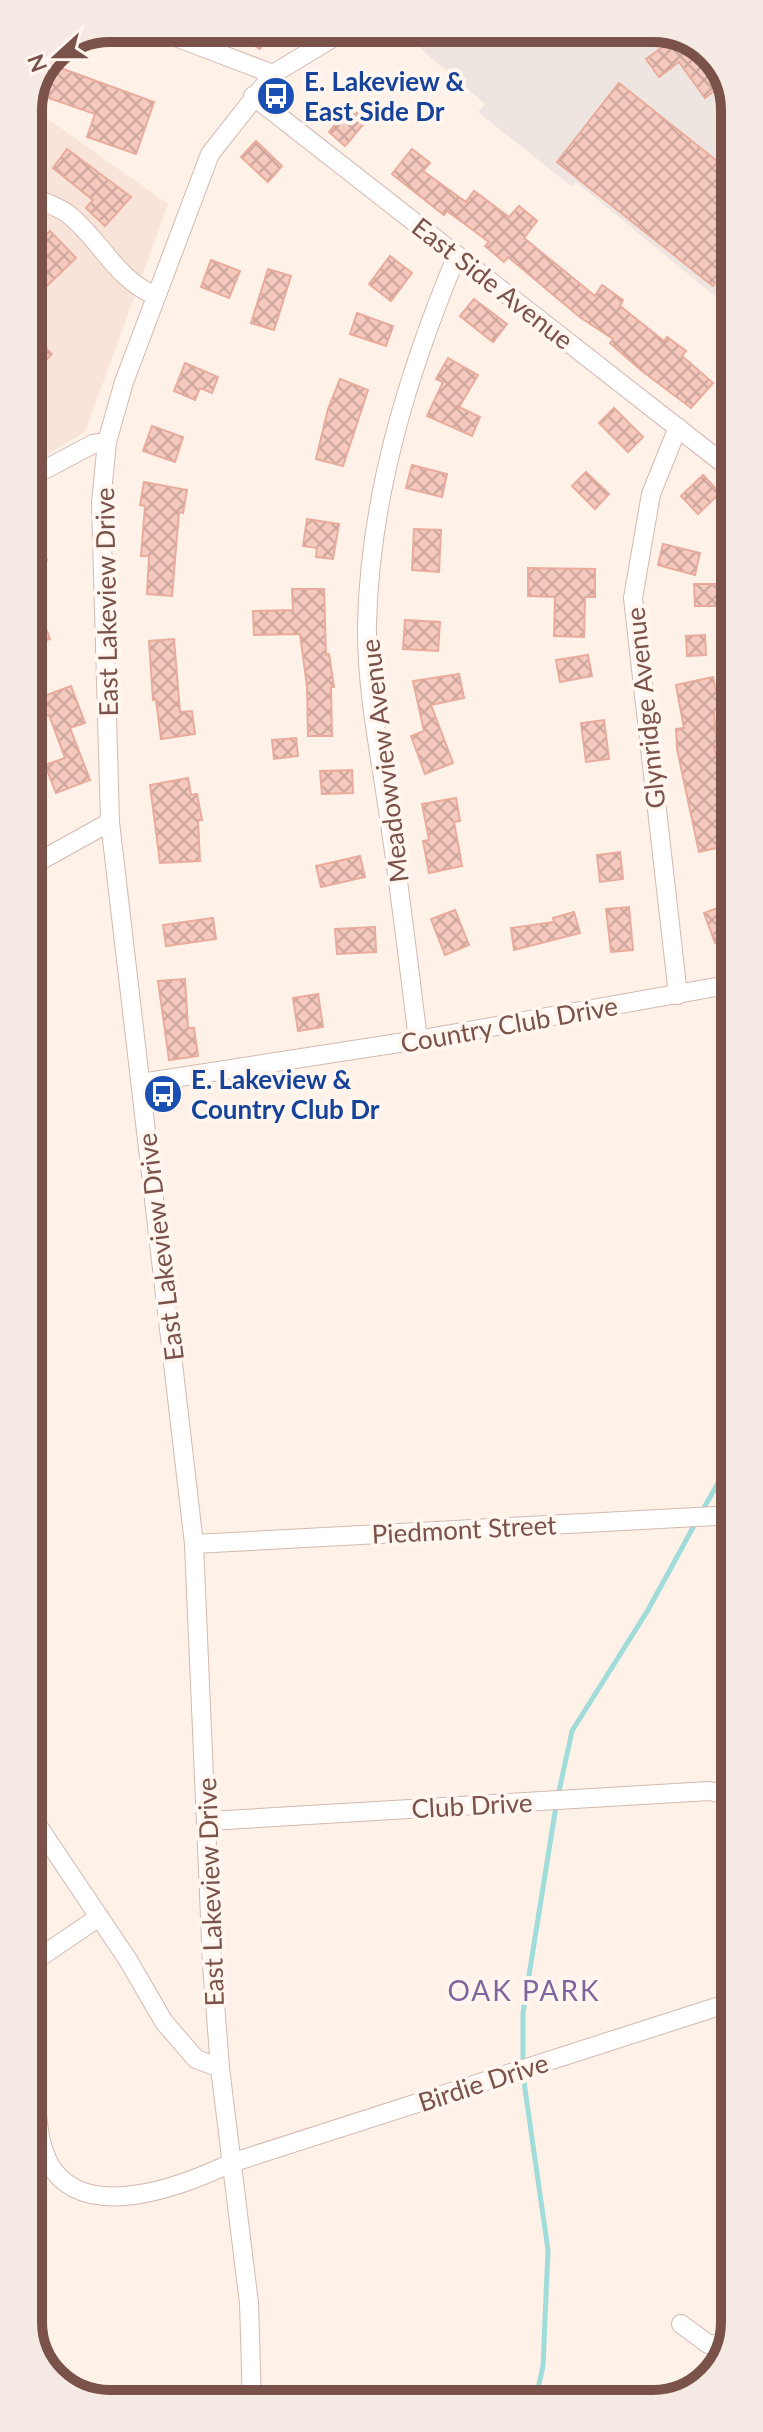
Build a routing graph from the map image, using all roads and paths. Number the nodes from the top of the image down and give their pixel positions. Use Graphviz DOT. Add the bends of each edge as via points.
graph roads {
  1 [pos="189,42"];
  2 [pos="326,42"];
  3 [pos="273,74"];
  4 [pos="253,96"];
  5 [pos="42,201"];
  6 [pos="457,255"];
  7 [pos="156,296"];
  8 [pos="678,427"];
  9 [pos="107,442"];
  10 [pos="721,461"];
  11 [pos="42,471"];
  12 [pos="110,822"];
  13 [pos="42,860"];
  14 [pos="721,986"];
  15 [pos="678,995"];
  16 [pos="418,1040"];
  17 [pos="141,1083"];
  18 [pos="721,1516"];
  19 [pos="194,1544"];
  20 [pos="721,1793"];
  21 [pos="209,1821"];
  22 [pos="42,1832"];
  23 [pos="99,1917"];
  24 [pos="42,1956"];
  25 [pos="721,2006"];
  26 [pos="220,2068"];
  27 [pos="42,2142"];
  28 [pos="231,2163"];
  29 [pos="681,2324"];
  30 [pos="717,2344"];
  31 [pos="252,2390"];
  1 -- 3 [label="street"];
  2 -- 3 [label="street, East Lakeview Drive"];
  3 -- 4 [label="street, East Lakeview Drive"];
  4 -- 6 [label="street, East Side Avenue"];
  4 -- 7 [label="street, East Lakeview Drive" via="210,154"];
  5 -- 7 [label="street" via="66,212 124,278"];
  6 -- 8 [label="street, East Side Avenue"];
  6 -- 16 [label="street, Meadowview Avenue" via="390,446 367,625"];
  7 -- 9 [label="street, East Lakeview Drive"];
  8 -- 10 [label="street, East Side Avenue"];
  8 -- 15 [label="street, Glynridge Avenue" via="651,494 633,598"];
  9 -- 11 [label="street"];
  9 -- 12 [label="street, East Lakeview Drive" via="101,503"];
  12 -- 13 [label="street"];
  12 -- 17 [label="street, East Lakeview Drive"];
  14 -- 15 [label="street, Country Club Drive"];
  15 -- 16 [label="street, Country Club Drive"];
  16 -- 17 [label="street, Country Club Drive"];
  17 -- 19 [label="street, East Lakeview Drive"];
  18 -- 19 [label="street, Piedmont Street"];
  19 -- 21 [label="street, East Lakeview Drive"];
  20 -- 21 [label="street, Club Drive"];
  21 -- 26 [label="street, East Lakeview Drive"];
  22 -- 23 [label="street"];
  23 -- 24 [label="street"];
  23 -- 26 [label="street" via="184,2048"];
  25 -- 28 [label="street, Birdie Drive"];
  26 -- 28 [label="street, East Lakeview Drive"];
  27 -- 28 [label="street, Birdie Drive" via="50,2165 65,2183 94,2196 140,2194 196,2180"];
  28 -- 31 [label="street, East Lakeview Drive" via="249,2303"];
  29 -- 30 [label="street"];
}
